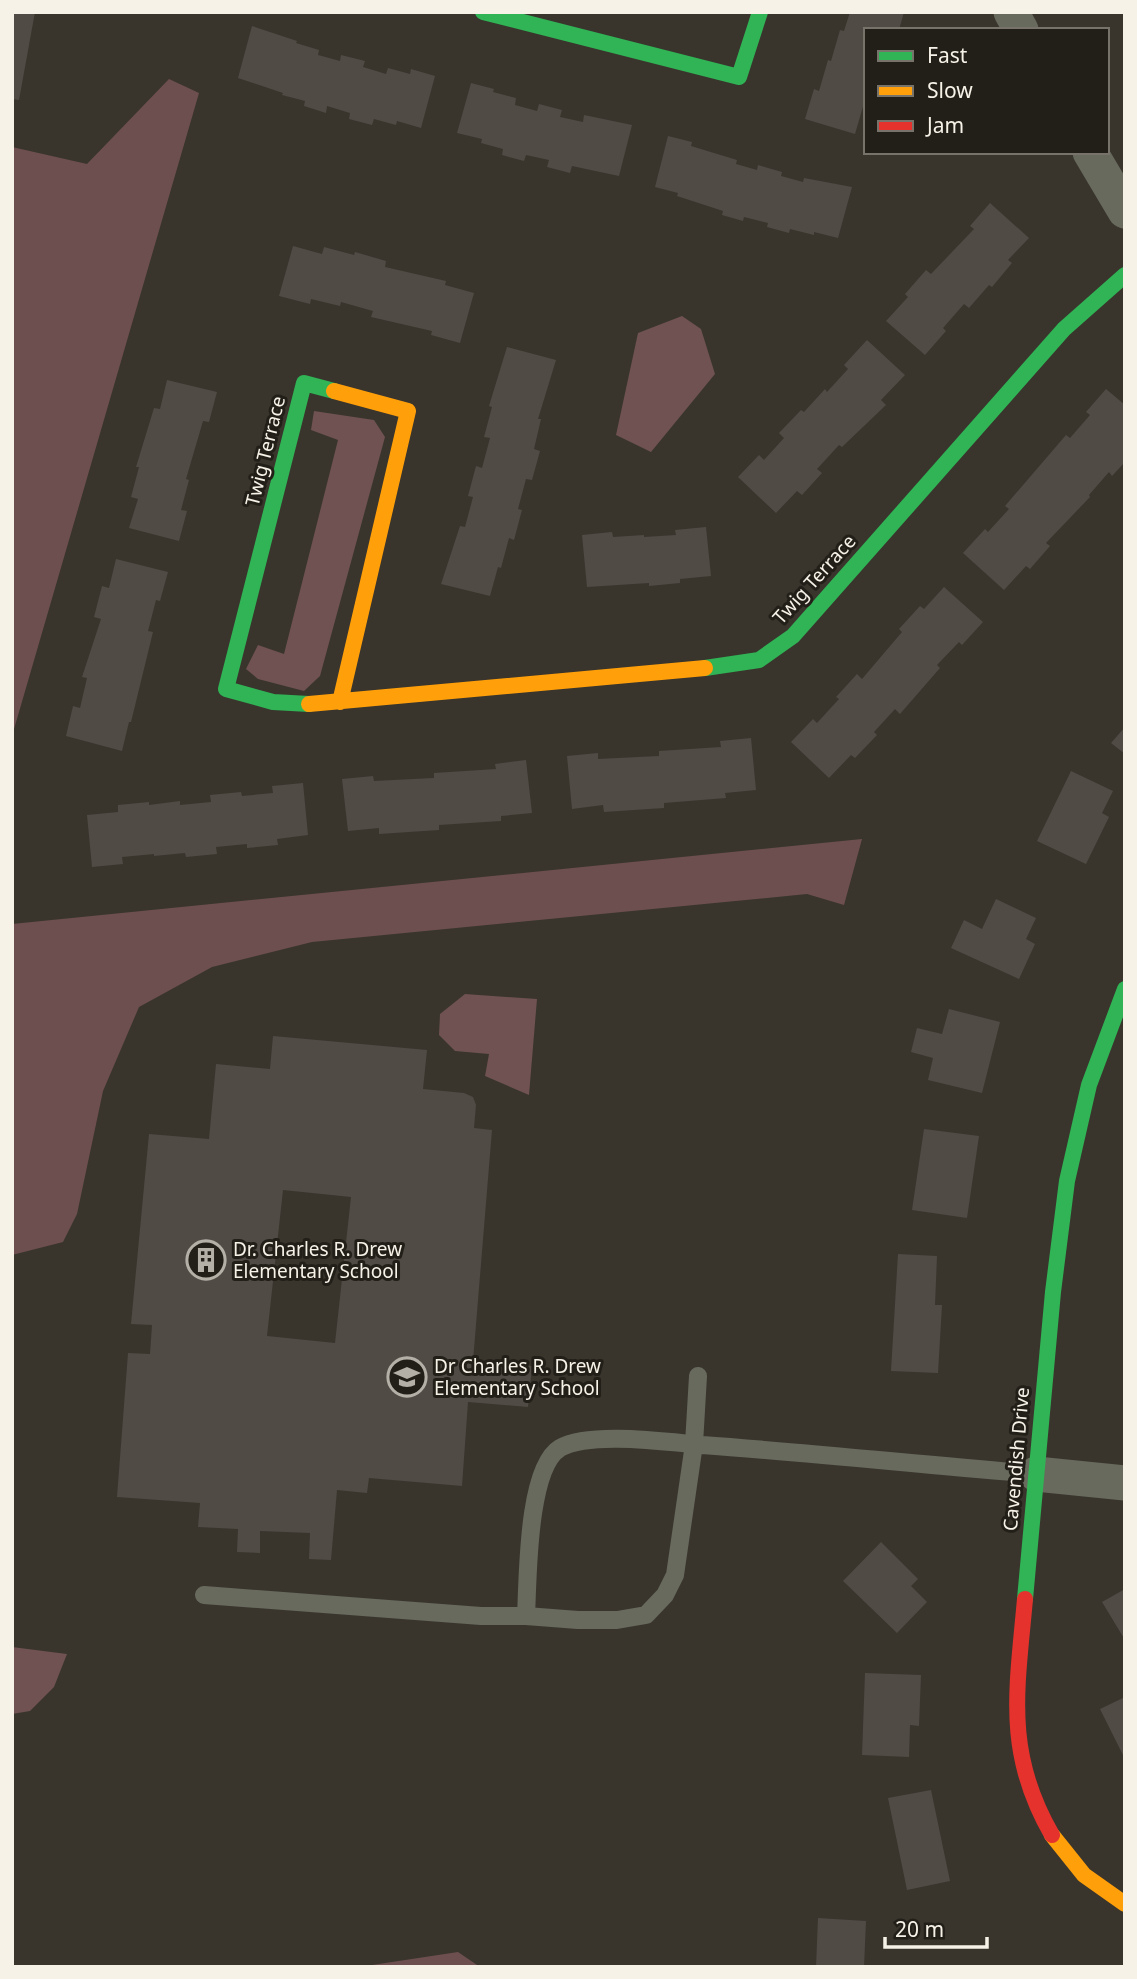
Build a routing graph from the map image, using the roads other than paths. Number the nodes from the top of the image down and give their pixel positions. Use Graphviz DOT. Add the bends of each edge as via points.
graph roads {
  1 [pos="482,12"];
  2 [pos="760,12"];
  3 [pos="1012,12"];
  4 [pos="1020,28"];
  5 [pos="1091,154"];
  6 [pos="1125,211"];
  7 [pos="1125,275"];
  8 [pos="340,702"];
  9 [pos="1125,989"];
  10 [pos="698,1376"];
  11 [pos="694,1444"];
  12 [pos="1036,1474"];
  13 [pos="1125,1483"];
  14 [pos="204,1595"];
  15 [pos="526,1616"];
  16 [pos="1125,1904"];
  1 -- 2 [label="street" via="739,77"];
  3 -- 4 [label="street"];
  5 -- 6 [label="street"];
  7 -- 8 [label="street, Twig Terrace" via="1064,329 793,636 759,660"];
  8 -- 8 [label="street, Twig Terrace" via="273,702 226,689 304,383 408,411"];
  9 -- 12 [label="street, Cavendish Drive" via="1089,1085 1067,1181"];
  10 -- 11 [label="lane"];
  11 -- 12 [label="lane"];
  11 -- 15 [label="lane" via="675,1575 666,1595 646,1615 604,1620"];
  11 -- 15 [label="lane" via="587,1440 559,1449 542,1471 536,1497"];
  12 -- 13 [label="street"];
  12 -- 16 [label="street, Cavendish Drive" via="1016,1696 1017,1733 1027,1784 1051,1834 1084,1875"];
  14 -- 15 [label="lane"];
}
